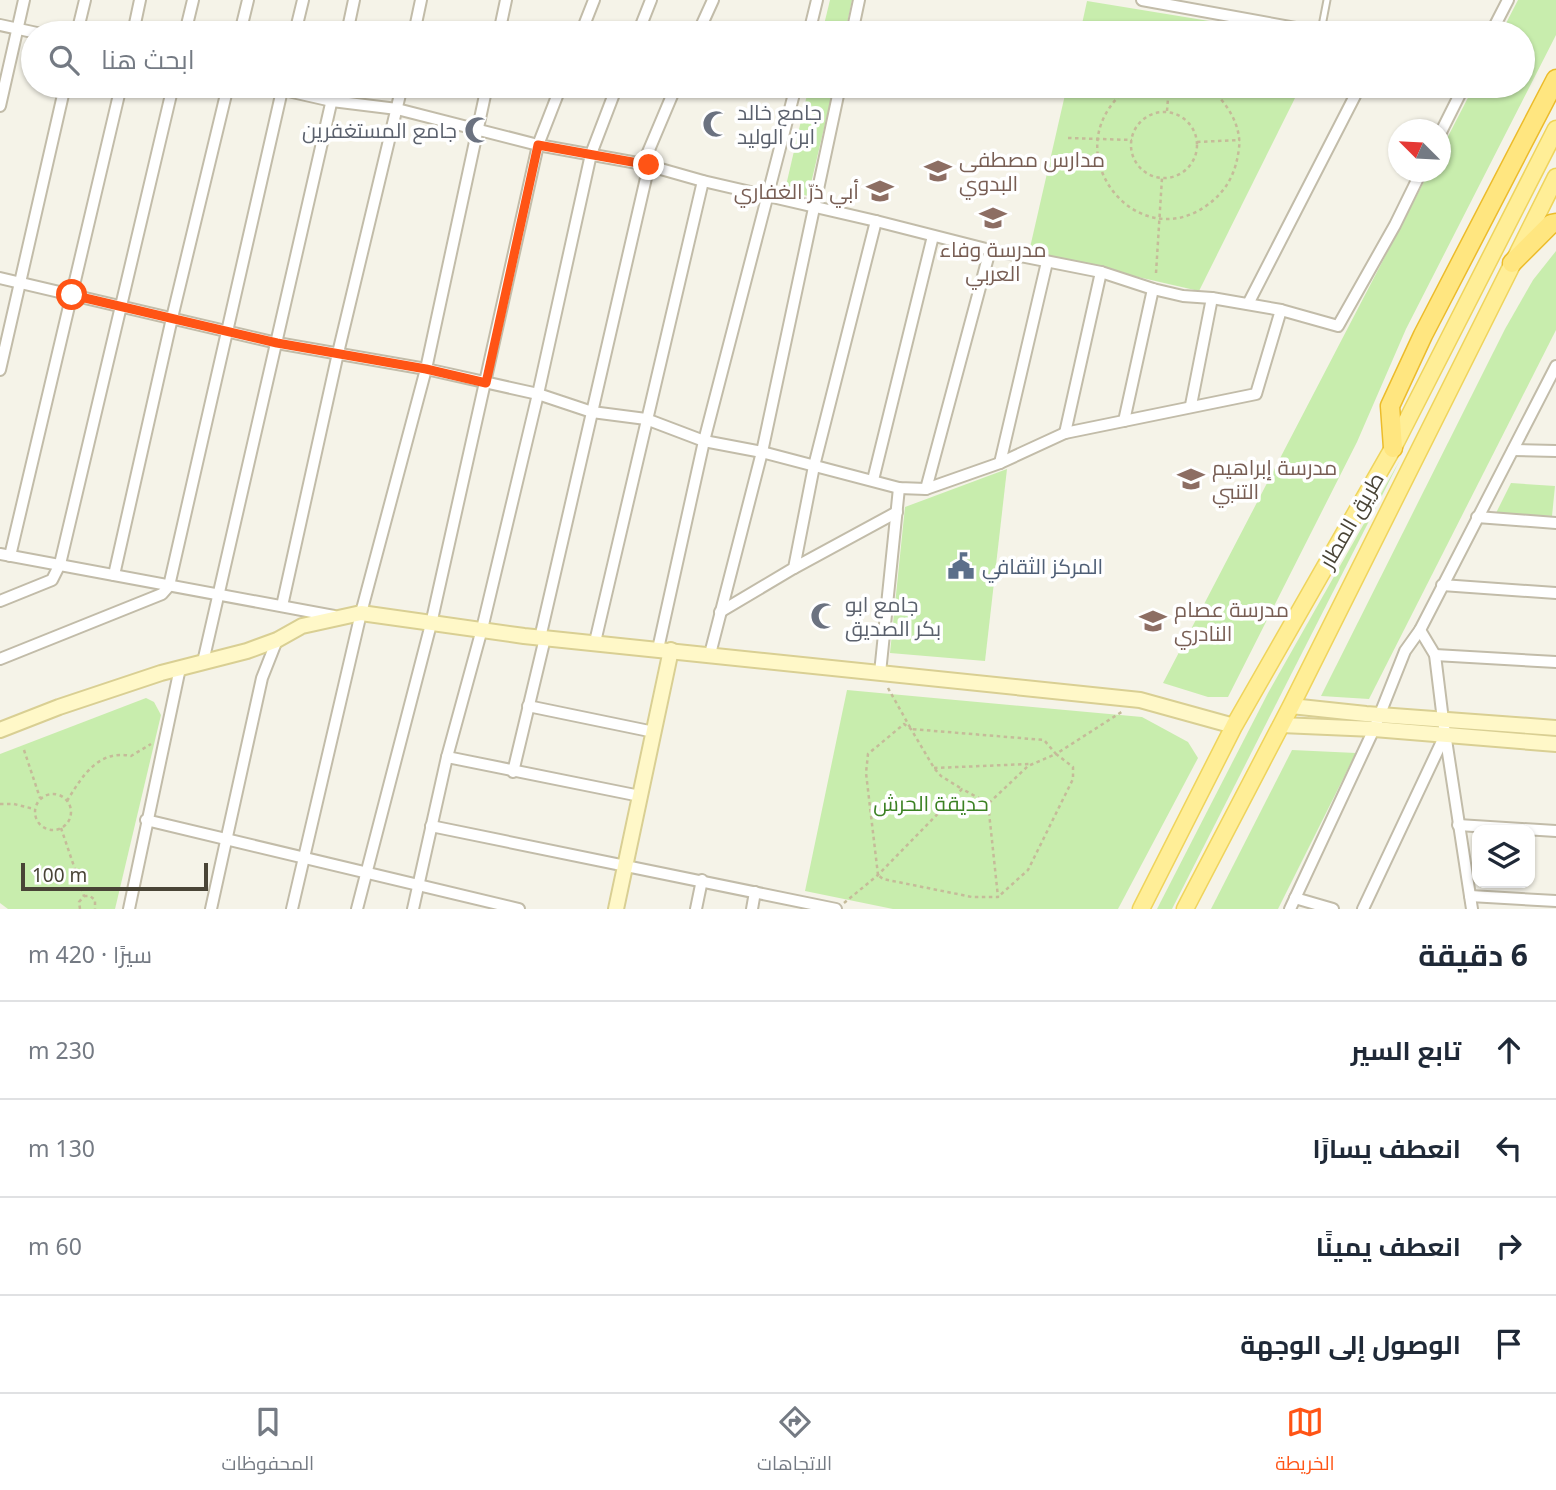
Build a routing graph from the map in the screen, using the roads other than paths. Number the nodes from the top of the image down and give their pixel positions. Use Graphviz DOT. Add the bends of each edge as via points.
graph roads {
  1 [pos="24,0"];
  2 [pos="85,0"];
  3 [pos="140,0"];
  4 [pos="193,0"];
  5 [pos="247,0"];
  6 [pos="303,0"];
  7 [pos="354,0"];
  8 [pos="421,0"];
  9 [pos="506,0"];
  10 [pos="594,0"];
  11 [pos="651,0"];
  12 [pos="713,0"];
  13 [pos="817,0"];
  14 [pos="859,0"];
  15 [pos="1142,0"];
  16 [pos="1327,0"];
  17 [pos="1508,0"];
  18 [pos="1172,3"];
  19 [pos="80,21"];
  20 [pos="135,21"];
  21 [pos="188,21"];
  22 [pos="243,21"];
  23 [pos="298,21"];
  24 [pos="349,21"];
  25 [pos="417,21"];
  26 [pos="502,21"];
  27 [pos="586,21"];
  28 [pos="643,21"];
  29 [pos="703,21"];
  30 [pos="811,21"];
  31 [pos="855,21"];
  32 [pos="1262,21"];
  33 [pos="1324,21"];
  34 [pos="1497,21"];
  35 [pos="0,25"];
  36 [pos="18,29"];
  37 [pos="21,30"];
  38 [pos="1556,79"];
  39 [pos="62,98"];
  40 [pos="118,98"];
  41 [pos="170,98"];
  42 [pos="225,98"];
  43 [pos="280,98"];
  44 [pos="320,98"];
  45 [pos="333,98"];
  46 [pos="399,98"];
  47 [pos="485,98"];
  48 [pos="556,98"];
  49 [pos="612,98"];
  50 [pos="671,98"];
  51 [pos="793,98"];
  52 [pos="837,98"];
  53 [pos="1354,98"];
  54 [pos="1458,98"];
  55 [pos="332,101"];
  56 [pos="0,106"];
  57 [pos="397,109"];
  58 [pos="1448,119"];
  59 [pos="1556,129"];
  60 [pos="478,130"];
  61 [pos="538,145"];
  62 [pos="591,154"];
  63 [pos="646,164"];
  64 [pos="1556,177"];
  65 [pos="703,181"];
  66 [pos="1416,182"];
  67 [pos="766,196"];
  68 [pos="813,207"];
  69 [pos="876,221"];
  70 [pos="1556,223"];
  71 [pos="933,236"];
  72 [pos="990,250"];
  73 [pos="1047,261"];
  74 [pos="1512,263"];
  75 [pos="1101,272"];
  76 [pos="0,278"];
  77 [pos="20,283"];
  78 [pos="1153,289"];
  79 [pos="72,295"];
  80 [pos="1212,298"];
  81 [pos="1248,304"];
  82 [pos="122,307"];
  83 [pos="1281,310"];
  84 [pos="172,318"];
  85 [pos="226,331"];
  86 [pos="277,343"];
  87 [pos="338,353"];
  88 [pos="1556,366"];
  89 [pos="426,369"];
  90 [pos="0,370"];
  91 [pos="486,383"];
  92 [pos="538,394"];
  93 [pos="1191,405"];
  94 [pos="592,412"];
  95 [pos="646,419"];
  96 [pos="1124,421"];
  97 [pos="1065,433"];
  98 [pos="704,441"];
  99 [pos="1392,449"];
  100 [pos="1513,450"];
  101 [pos="1556,451"];
  102 [pos="762,452"];
  103 [pos="1000,463"];
  104 [pos="814,466"];
  105 [pos="873,480"];
  106 [pos="899,488"];
  107 [pos="926,489"];
  108 [pos="897,512"];
  109 [pos="1478,517"];
  110 [pos="1556,523"];
  111 [pos="5,555"];
  112 [pos="60,564"];
  113 [pos="794,568"];
  114 [pos="114,575"];
  115 [pos="1442,585"];
  116 [pos="169,586"];
  117 [pos="1556,593"];
  118 [pos="217,594"];
  119 [pos="0,601"];
  120 [pos="282,607"];
  121 [pos="720,611"];
  122 [pos="360,612"];
  123 [pos="339,617"];
  124 [pos="431,624"];
  125 [pos="482,629"];
  126 [pos="1420,630"];
  127 [pos="542,638"];
  128 [pos="276,640"];
  129 [pos="595,642"];
  130 [pos="665,650"];
  131 [pos="710,654"];
  132 [pos="1435,655"];
  133 [pos="0,659"];
  134 [pos="203,662"];
  135 [pos="1556,663"];
  136 [pos="180,668"];
  137 [pos="880,673"];
  138 [pos="528,706"];
  139 [pos="1292,706"];
  140 [pos="1378,714"];
  141 [pos="1443,720"];
  142 [pos="1280,724"];
  143 [pos="1234,726"];
  144 [pos="1556,728"];
  145 [pos="1374,729"];
  146 [pos="0,730"];
  147 [pos="654,732"];
  148 [pos="1445,735"];
  149 [pos="1556,744"];
  150 [pos="447,757"];
  151 [pos="513,772"];
  152 [pos="640,796"];
  153 [pos="146,820"];
  154 [pos="1458,825"];
  155 [pos="431,826"];
  156 [pos="1556,831"];
  157 [pos="227,839"];
  158 [pos="304,858"];
  159 [pos="626,865"];
  160 [pos="366,872"];
  161 [pos="702,880"];
  162 [pos="418,885"];
  163 [pos="755,892"];
  164 [pos="1470,896"];
  165 [pos="1556,901"];
  166 [pos="1292,904"];
  167 [pos="129,909"];
  168 [pos="211,909"];
  169 [pos="292,909"];
  170 [pos="357,909"];
  171 [pos="412,909"];
  172 [pos="519,909"];
  173 [pos="616,909"];
  174 [pos="696,909"];
  175 [pos="752,909"];
  176 [pos="833,909"];
  177 [pos="1141,909"];
  178 [pos="1185,909"];
  179 [pos="1333,909"];
  180 [pos="1363,909"];
  181 [pos="1472,909"];
  1 -- 36 [label="street"];
  2 -- 19 [label="street"];
  3 -- 20 [label="street"];
  4 -- 21 [label="street"];
  5 -- 22 [label="street"];
  6 -- 23 [label="street"];
  7 -- 24 [label="street"];
  8 -- 25 [label="street"];
  9 -- 26 [label="street"];
  10 -- 27 [label="street"];
  11 -- 28 [label="street"];
  12 -- 29 [label="street"];
  13 -- 30 [label="street"];
  14 -- 31 [label="street"];
  15 -- 18 [label="street"];
  16 -- 33 [label="lane"];
  17 -- 34 [label="street"];
  18 -- 32 [label="street"];
  35 -- 36 [label="street"];
  36 -- 37 [label="street"];
  36 -- 56 [label="street"];
  38 -- 99 [label="highway" via="1390,406"];
  39 -- 77 [label="street"];
  40 -- 79 [label="street"];
  41 -- 82 [label="street"];
  42 -- 84 [label="street"];
  43 -- 85 [label="street"];
  44 -- 55 [label="street"];
  45 -- 55 [label="street"];
  46 -- 57 [label="street"];
  47 -- 60 [label="street"];
  48 -- 61 [label="street"];
  49 -- 62 [label="street"];
  50 -- 63 [label="street"];
  51 -- 67 [label="street"];
  52 -- 68 [label="street"];
  53 -- 81 [label="street"];
  54 -- 58 [label="street"];
  55 -- 57 [label="street"];
  55 -- 86 [label="street"];
  57 -- 60 [label="street"];
  57 -- 87 [label="street"];
  59 -- 99 [label="main road, طريق المطار"];
  60 -- 61 [label="street"];
  60 -- 89 [label="street"];
  61 -- 62 [label="street"];
  61 -- 91 [label="street"];
  62 -- 63 [label="street"];
  62 -- 92 [label="street"];
  63 -- 65 [label="street"];
  63 -- 94 [label="street"];
  64 -- 74 [label="main road, طريق المطار"];
  65 -- 67 [label="street"];
  65 -- 95 [label="street"];
  66 -- 83 [label="street" via="1338,326"];
  67 -- 68 [label="street"];
  67 -- 98 [label="street"];
  68 -- 69 [label="street"];
  68 -- 102 [label="street"];
  69 -- 71 [label="street"];
  69 -- 104 [label="street"];
  70 -- 74 [label="highway"];
  71 -- 72 [label="street"];
  71 -- 105 [label="street"];
  72 -- 73 [label="street"];
  72 -- 107 [label="street"];
  73 -- 75 [label="street"];
  73 -- 103 [label="street"];
  74 -- 139 [label="main road, طريق المطار"];
  75 -- 78 [label="street"];
  75 -- 97 [label="street"];
  76 -- 77 [label="street"];
  77 -- 79 [label="street"];
  77 -- 90 [label="street"];
  78 -- 80 [label="street"];
  78 -- 96 [label="street"];
  79 -- 82 [label="street"];
  79 -- 111 [label="street"];
  80 -- 81 [label="street"];
  80 -- 93 [label="street"];
  81 -- 83 [label="street"];
  82 -- 84 [label="street"];
  82 -- 112 [label="street"];
  83 -- 93 [label="street" via="1256,394"];
  84 -- 85 [label="street"];
  84 -- 114 [label="street"];
  85 -- 86 [label="street"];
  85 -- 116 [label="street"];
  86 -- 87 [label="street"];
  86 -- 118 [label="street"];
  87 -- 89 [label="street"];
  87 -- 120 [label="street"];
  88 -- 100 [label="street"];
  89 -- 91 [label="street"];
  89 -- 122 [label="street"];
  91 -- 92 [label="street"];
  91 -- 124 [label="street"];
  92 -- 94 [label="street"];
  92 -- 125 [label="street"];
  93 -- 96 [label="street"];
  94 -- 95 [label="street"];
  94 -- 127 [label="street"];
  95 -- 98 [label="street"];
  95 -- 129 [label="street"];
  96 -- 97 [label="street"];
  97 -- 103 [label="street"];
  98 -- 102 [label="street"];
  98 -- 130 [label="street"];
  99 -- 143 [label="main road, طريق المطار"];
  100 -- 101 [label="street"];
  100 -- 109 [label="street"];
  102 -- 104 [label="street"];
  102 -- 121 [label="street"];
  103 -- 107 [label="street"];
  104 -- 105 [label="street"];
  104 -- 113 [label="street"];
  105 -- 106 [label="street"];
  106 -- 107 [label="street"];
  106 -- 108 [label="street"];
  108 -- 113 [label="street"];
  108 -- 137 [label="street"];
  109 -- 110 [label="street"];
  109 -- 115 [label="street"];
  111 -- 112 [label="street"];
  112 -- 114 [label="street"];
  112 -- 119 [label="street" via="52,580"];
  113 -- 121 [label="street"];
  114 -- 116 [label="street"];
  115 -- 117 [label="street"];
  115 -- 126 [label="street"];
  116 -- 118 [label="street"];
  116 -- 133 [label="street" via="162,594"];
  118 -- 120 [label="street"];
  118 -- 134 [label="street"];
  120 -- 123 [label="street"];
  121 -- 131 [label="street"];
  122 -- 123 [label="main road"];
  122 -- 124 [label="main road"];
  122 -- 158 [label="street"];
  123 -- 128 [label="main road" via="302,626"];
  124 -- 125 [label="main road"];
  124 -- 160 [label="street"];
  125 -- 127 [label="main road"];
  125 -- 150 [label="street"];
  126 -- 132 [label="street"];
  126 -- 140 [label="street" via="1405,651"];
  127 -- 129 [label="main road"];
  127 -- 138 [label="street"];
  128 -- 134 [label="main road"];
  128 -- 157 [label="street" via="262,678"];
  129 -- 130 [label="main road"];
  130 -- 131 [label="main road"];
  130 -- 147 [label="main road"];
  131 -- 137 [label="main road"];
  132 -- 135 [label="street"];
  132 -- 141 [label="street"];
  134 -- 136 [label="main road"];
  136 -- 146 [label="main road"];
  136 -- 153 [label="street"];
  137 -- 143 [label="main road" via="1140,700"];
  138 -- 147 [label="street"];
  138 -- 151 [label="street"];
  139 -- 140 [label="main road"];
  139 -- 142 [label="main road, طريق المطار"];
  140 -- 141 [label="main road"];
  140 -- 145 [label="street"];
  141 -- 144 [label="main road"];
  141 -- 148 [label="street"];
  142 -- 145 [label="main road"];
  142 -- 178 [label="main road, طريق المطار"];
  143 -- 177 [label="main road, طريق المطار"];
  145 -- 148 [label="main road"];
  145 -- 166 [label="street"];
  147 -- 152 [label="main road"];
  148 -- 149 [label="main road"];
  148 -- 154 [label="street"];
  148 -- 180 [label="street"];
  150 -- 151 [label="street"];
  150 -- 155 [label="street"];
  151 -- 152 [label="street"];
  152 -- 159 [label="main road"];
  153 -- 157 [label="street"];
  153 -- 167 [label="street"];
  154 -- 156 [label="street"];
  154 -- 164 [label="street"];
  155 -- 159 [label="street"];
  155 -- 162 [label="street"];
  157 -- 158 [label="street"];
  157 -- 168 [label="street"];
  158 -- 160 [label="street"];
  158 -- 169 [label="street"];
  159 -- 161 [label="street"];
  159 -- 173 [label="main road"];
  160 -- 162 [label="street"];
  160 -- 170 [label="street"];
  161 -- 163 [label="street"];
  161 -- 174 [label="street"];
  162 -- 171 [label="street"];
  162 -- 172 [label="street"];
  163 -- 175 [label="street"];
  163 -- 176 [label="street"];
  164 -- 165 [label="street"];
  164 -- 181 [label="street"];
  166 -- 179 [label="street"];
}
